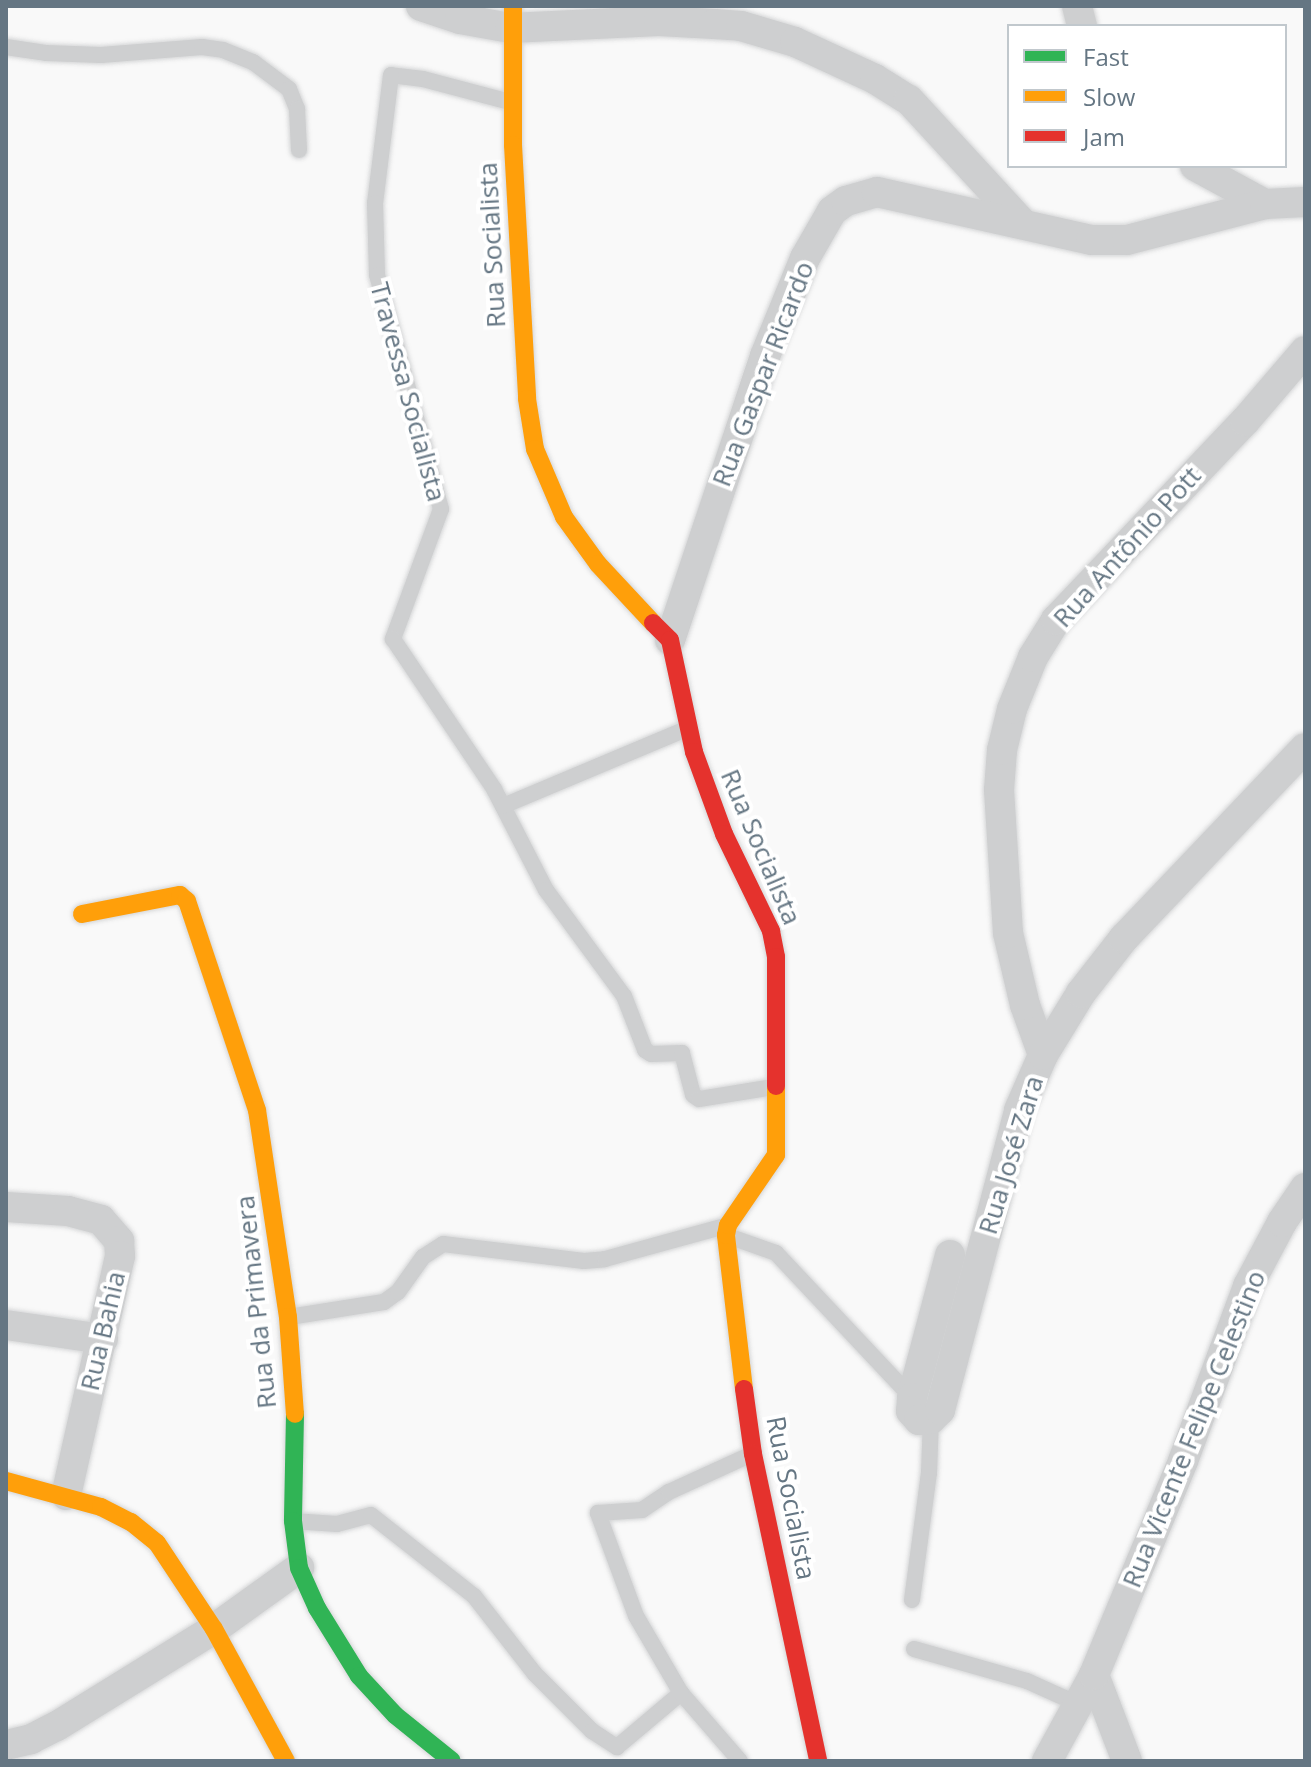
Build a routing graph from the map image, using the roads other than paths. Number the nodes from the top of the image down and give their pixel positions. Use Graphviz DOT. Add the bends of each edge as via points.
graph roads {
  1 [pos="421,6"];
  2 [pos="512,17"];
  3 [pos="6,47"];
  4 [pos="512,103"];
  5 [pos="299,150"];
  6 [pos="1199,168"];
  7 [pos="1305,202"];
  8 [pos="1265,204"];
  9 [pos="1022,223"];
  10 [pos="1305,351"];
  11 [pos="670,640"];
  12 [pos="689,727"];
  13 [pos="1305,748"];
  14 [pos="503,806"];
  15 [pos="82,914"];
  16 [pos="1043,1055"];
  17 [pos="775,1087"];
  18 [pos="1305,1188"];
  19 [pos="6,1207"];
  20 [pos="727,1230"];
  21 [pos="950,1255"];
  22 [pos="288,1317"];
  23 [pos="6,1325"];
  24 [pos="103,1339"];
  25 [pos="921,1409"];
  26 [pos="753,1454"];
  27 [pos="6,1481"];
  28 [pos="66,1495"];
  29 [pos="293,1521"];
  30 [pos="299,1568"];
  31 [pos="912,1600"];
  32 [pos="214,1629"];
  33 [pos="914,1649"];
  34 [pos="1094,1675"];
  35 [pos="681,1693"];
  36 [pos="1078,1704"];
  37 [pos="6,1745"];
  38 [pos="286,1761"];
  39 [pos="452,1761"];
  40 [pos="740,1761"];
  41 [pos="818,1761"];
  42 [pos="1047,1761"];
  43 [pos="1127,1761"];
  1 -- 2 [label="street" via="460,19"];
  2 -- 4 [label="street, Rua Socialista"];
  2 -- 9 [label="street" via="741,26 795,42 909,100"];
  3 -- 5 [label="lane" via="101,55 223,50 253,62 289,89 297,109"];
  4 -- 11 [label="street, Rua Socialista" via="527,399 535,449 564,517 598,564"];
  4 -- 14 [label="lane, Travessa Socialista" via="391,75 375,203 377,275 441,509 393,639"];
  6 -- 8 [label="street"];
  7 -- 8 [label="street, Rua Gaspar Ricardo"];
  8 -- 9 [label="street, Rua Gaspar Ricardo" via="1127,240 1091,240"];
  9 -- 11 [label="street, Rua Gaspar Ricardo" via="877,192 832,211 805,258 765,356"];
  10 -- 16 [label="street, Rua Antônio Pott" via="1056,620 1033,657 1012,709 999,790 1008,933"];
  11 -- 12 [label="street, Rua Socialista"];
  12 -- 14 [label="lane"];
  12 -- 17 [label="street, Rua Socialista" via="724,834 771,931 778,1011"];
  13 -- 16 [label="street, Rua José Zara" via="1124,938 1081,993"];
  14 -- 17 [label="lane, Travessa Socialista" via="546,890 624,996 645,1050 682,1053 696,1098"];
  15 -- 22 [label="street, Rua da Primavera" via="180,895 187,901 257,1110"];
  16 -- 25 [label="street, Rua José Zara" via="1019,1110 940,1410"];
  17 -- 20 [label="street, Rua Socialista" via="776,1155"];
  18 -- 34 [label="street, Rua Vicente Felipe Celestino" via="1248,1286"];
  19 -- 24 [label="street, Rua Bahia" via="68,1211 101,1220 113,1230 120,1256"];
  20 -- 22 [label="lane" via="584,1261 443,1244 423,1257 398,1292 384,1302"];
  20 -- 25 [label="lane" via="776,1253"];
  20 -- 26 [label="street, Rua Socialista" via="731,1300"];
  21 -- 25 [label="street, Rua José Zara"];
  22 -- 29 [label="street, Rua da Primavera" via="295,1404"];
  23 -- 24 [label="street"];
  24 -- 28 [label="street, Rua Bahia"];
  25 -- 31 [label="lane" via="929,1473"];
  26 -- 35 [label="lane" via="642,1510 598,1513 636,1616"];
  26 -- 41 [label="street, Rua Socialista"];
  27 -- 28 [label="street"];
  28 -- 32 [label="street" via="131,1522 157,1543"];
  29 -- 30 [label="street, Rua da Primavera"];
  29 -- 35 [label="lane" via="337,1524 371,1515 474,1596 535,1674 592,1731 617,1747"];
  30 -- 32 [label="street"];
  30 -- 39 [label="street, Rua da Primavera" via="359,1676 395,1715"];
  32 -- 37 [label="street" via="57,1726"];
  32 -- 38 [label="street"];
  33 -- 36 [label="lane" via="1027,1681"];
  34 -- 36 [label="street, Rua Vicente Felipe Celestino"];
  34 -- 43 [label="street"];
  35 -- 40 [label="lane"];
  36 -- 42 [label="street, Rua Vicente Felipe Celestino"];
}
